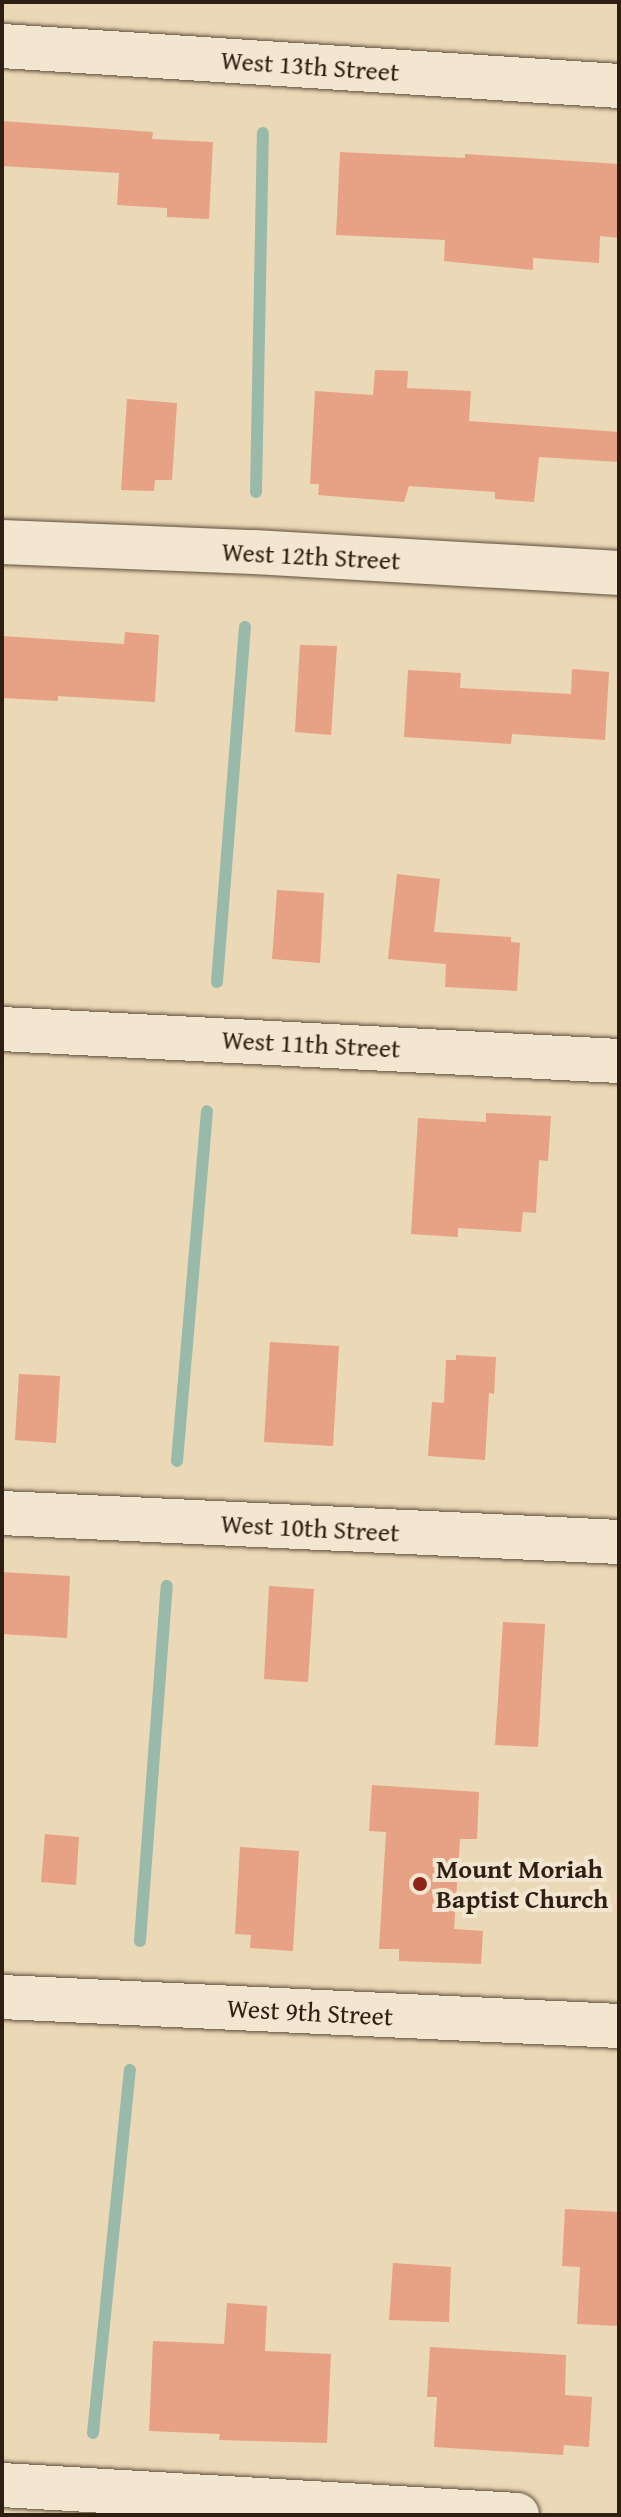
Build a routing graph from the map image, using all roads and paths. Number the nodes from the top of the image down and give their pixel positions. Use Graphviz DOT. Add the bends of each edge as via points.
graph roads {
  1 [pos="2,46"];
  2 [pos="619,86"];
  3 [pos="2,542"];
  4 [pos="619,573"];
  5 [pos="2,1029"];
  6 [pos="619,1061"];
  7 [pos="2,1513"];
  8 [pos="619,1542"];
  9 [pos="2,1997"];
  10 [pos="619,2026"];
  11 [pos="2,2485"];
  12 [pos="101,2503"];
  13 [pos="517,2515"];
  1 -- 2 [label="street, West 13th Street"];
  3 -- 4 [label="street, West 12th Street"];
  5 -- 6 [label="street, West 11th Street"];
  7 -- 8 [label="street, West 10th Street"];
  9 -- 10 [label="street, West 9th Street"];
  11 -- 12 [label="street"];
  12 -- 13 [label="street"];
}
